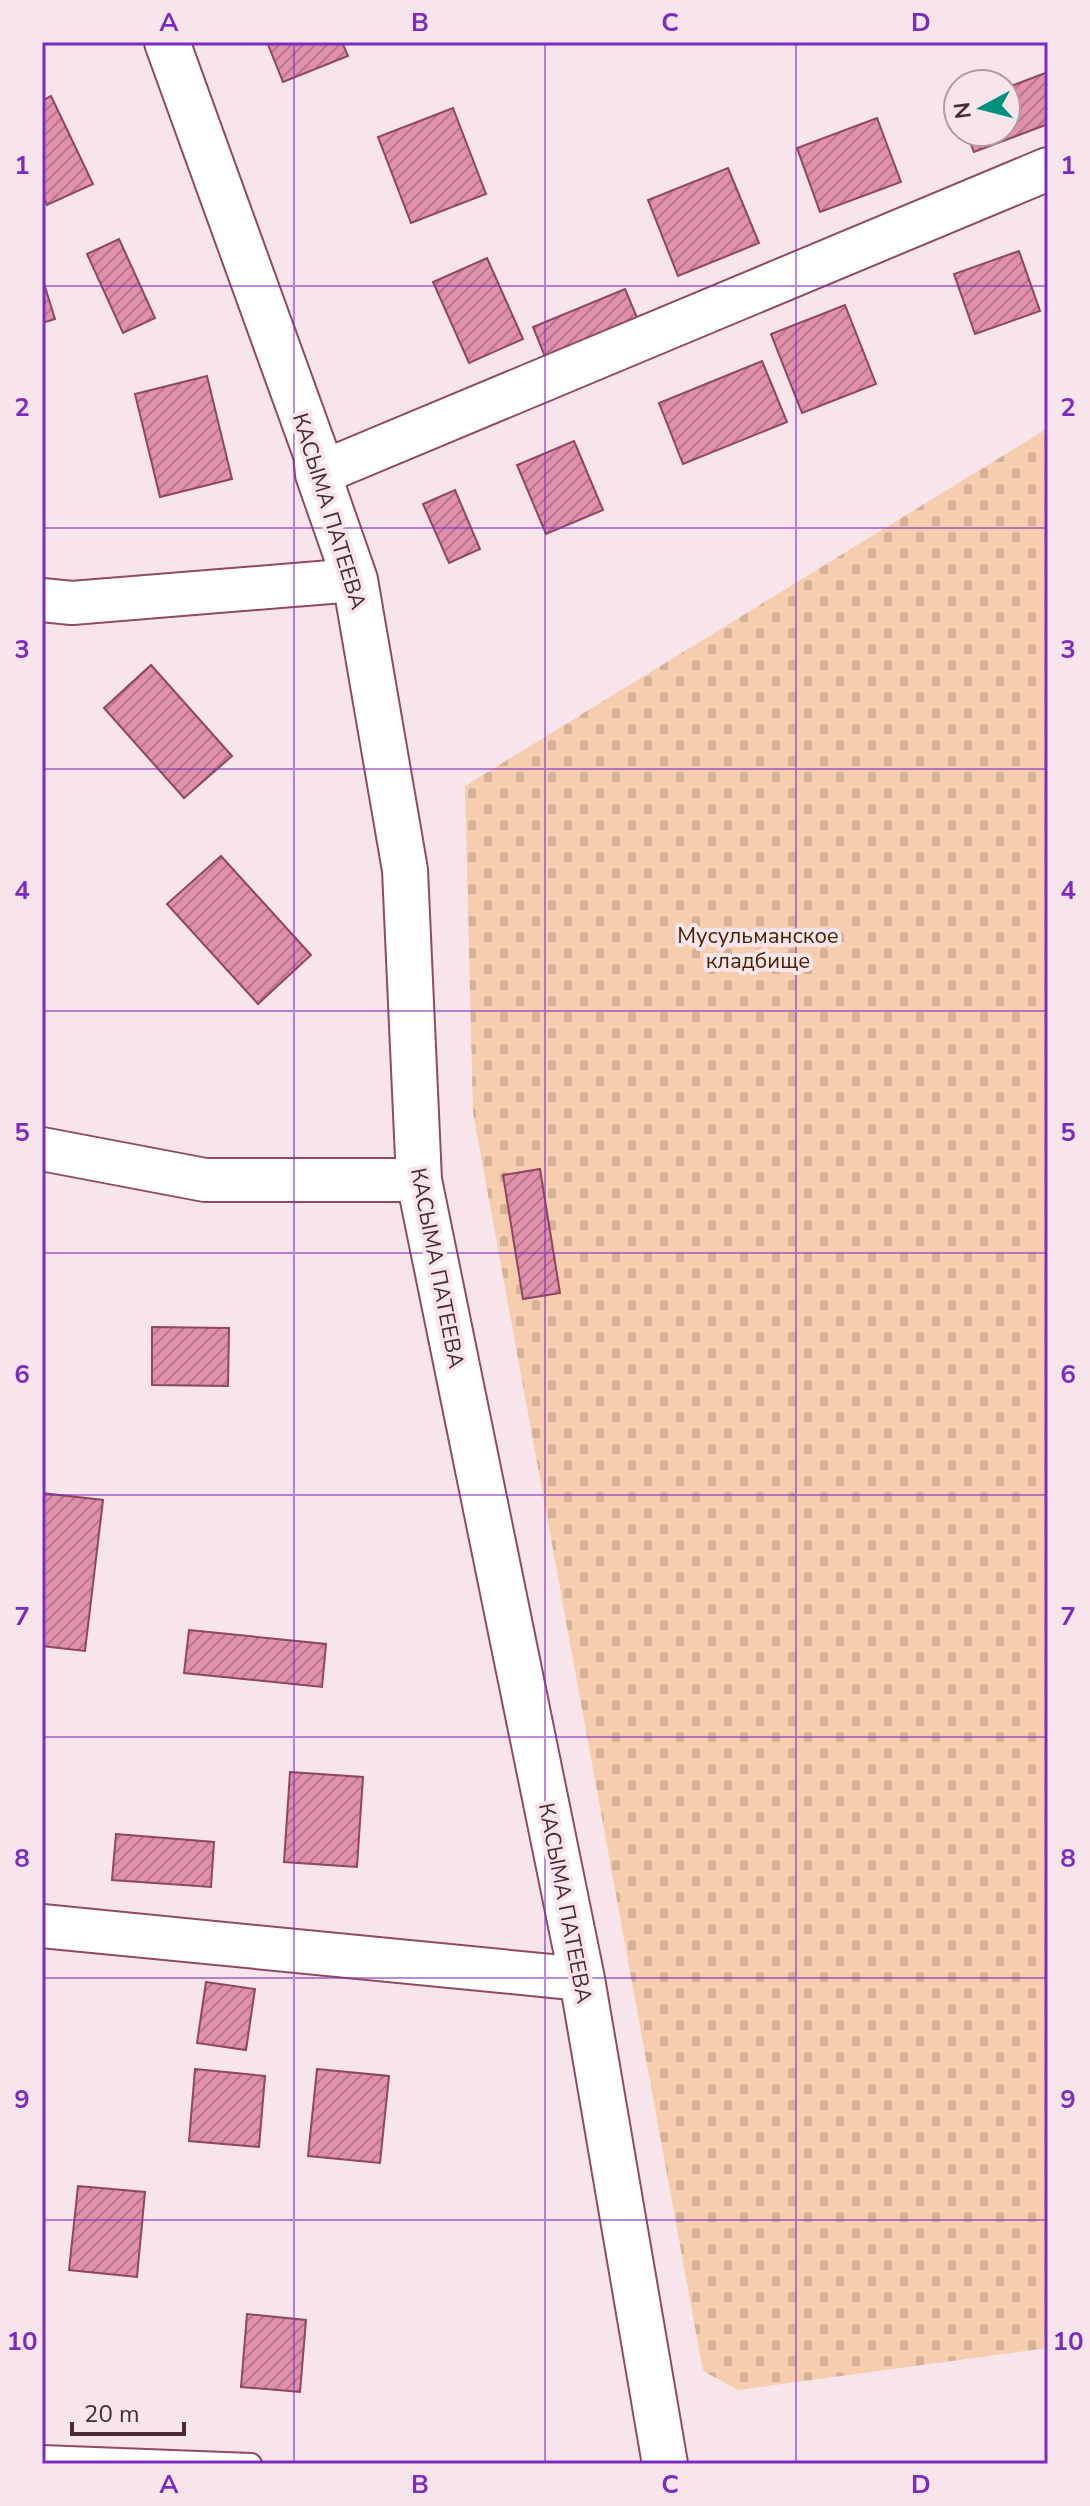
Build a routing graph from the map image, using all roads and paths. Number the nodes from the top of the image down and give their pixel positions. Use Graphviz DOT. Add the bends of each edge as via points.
graph roads {
  1 [pos="167,42"];
  2 [pos="1048,169"];
  3 [pos="318,474"];
  4 [pos="355,580"];
  5 [pos="42,600"];
  6 [pos="42,1149"];
  7 [pos="419,1180"];
  8 [pos="42,1926"];
  9 [pos="582,1979"];
  10 [pos="42,2456"];
  11 [pos="251,2464"];
  12 [pos="665,2464"];
  1 -- 3 [label="main road, КАСЫМА ПАТЕЕВА" via="316,454"];
  2 -- 3 [label="street"];
  3 -- 4 [label="main road, КАСЫМА ПАТЕЕВА"];
  4 -- 5 [label="street" via="72,603"];
  4 -- 7 [label="main road, КАСЫМА ПАТЕЕВА" via="405,870"];
  6 -- 7 [label="street" via="205,1180"];
  7 -- 9 [label="main road, КАСЫМА ПАТЕЕВА"];
  8 -- 9 [label="street"];
  9 -- 12 [label="main road, КАСЫМА ПАТЕЕВА"];
  10 -- 11 [label="lane"];
}
